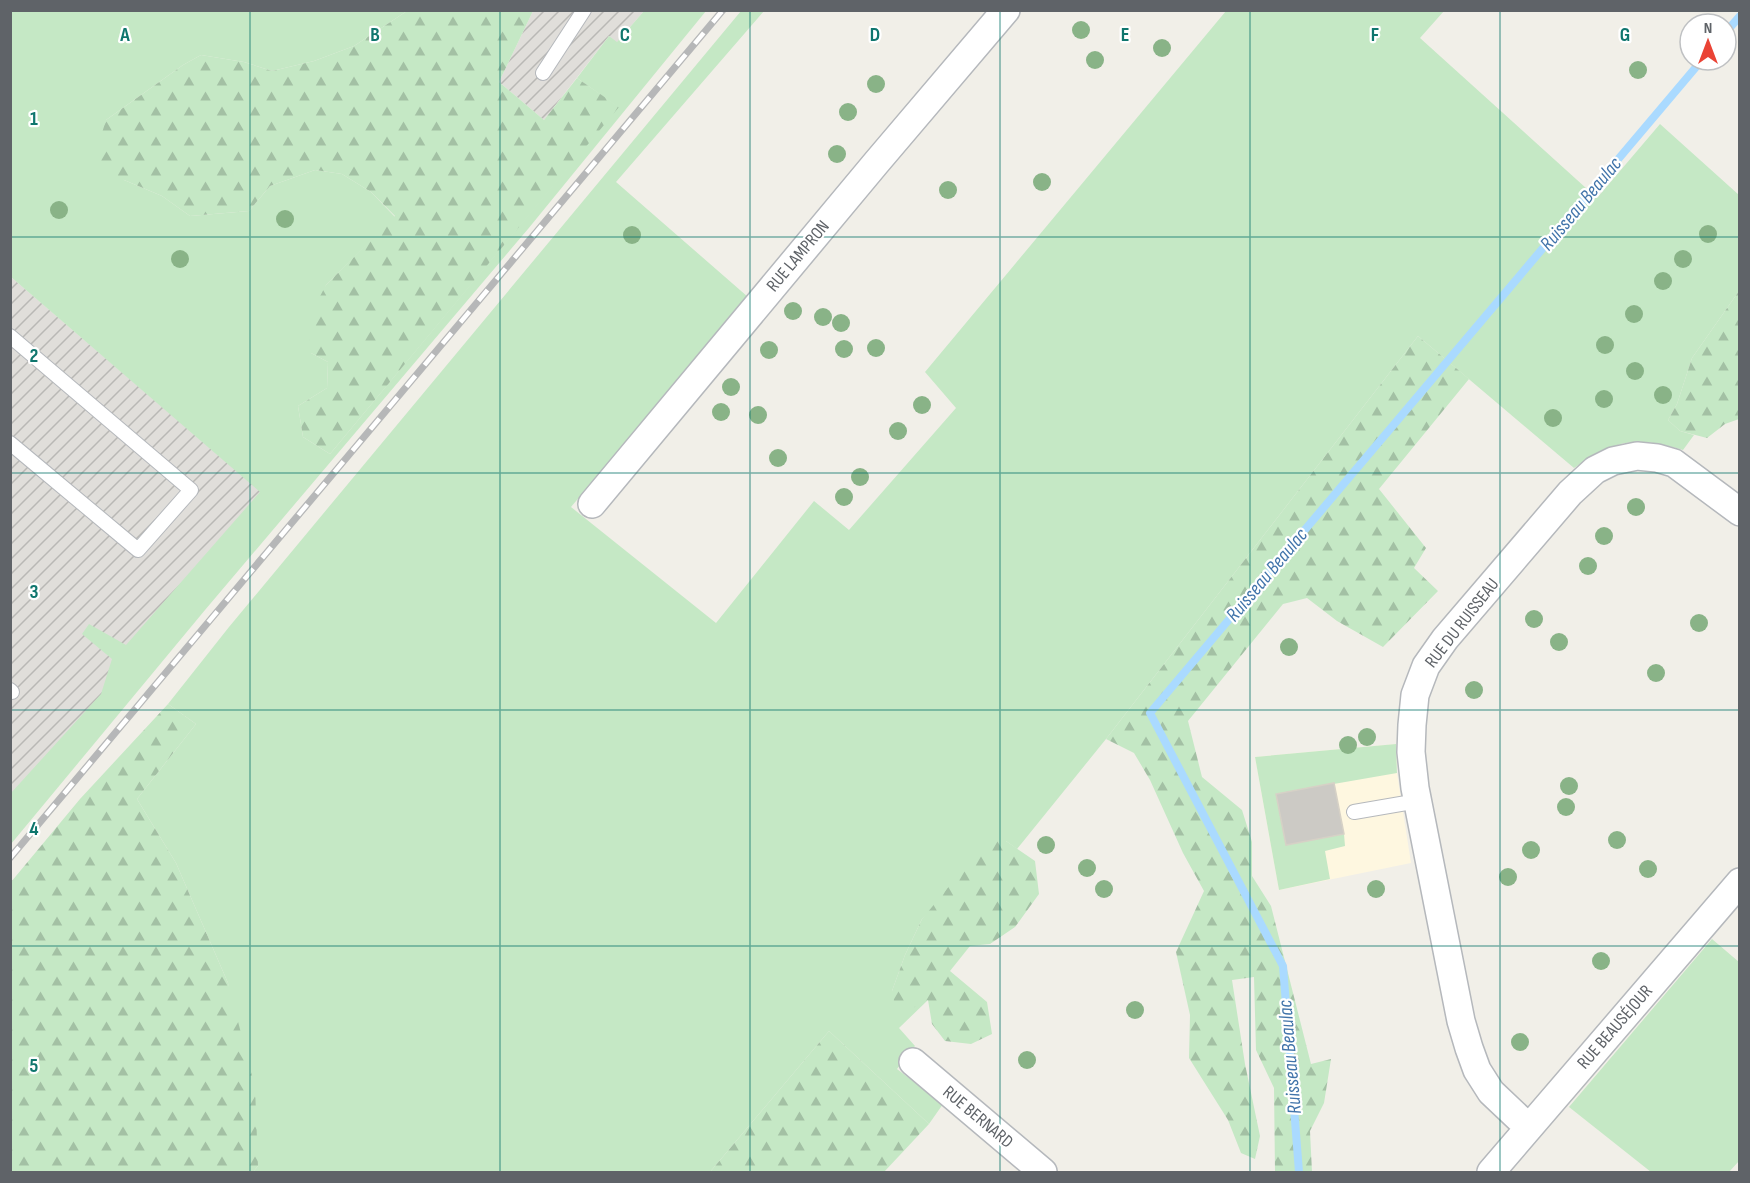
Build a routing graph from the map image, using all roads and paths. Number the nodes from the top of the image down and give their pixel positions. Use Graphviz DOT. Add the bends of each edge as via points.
graph roads {
  1 [pos="584,10"];
  2 [pos="1006,10"];
  3 [pos="543,74"];
  4 [pos="10,336"];
  5 [pos="10,443"];
  6 [pos="592,504"];
  7 [pos="1740,512"];
  8 [pos="1418,801"];
  9 [pos="1354,812"];
  10 [pos="1740,882"];
  11 [pos="913,1062"];
  12 [pos="1528,1127"];
  13 [pos="1043,1173"];
  14 [pos="1491,1173"];
  1 -- 3 [label="lane"];
  2 -- 6 [label="street, RUE LAMPRON"];
  4 -- 5 [label="lane" via="191,490 138,550"];
  7 -- 8 [label="street, RUE DU RUISSEAU" via="1674,464 1657,458 1637,456 1595,470 1570,493 1426,666 1415,695 1412,725"];
  8 -- 9 [label="lane"];
  8 -- 12 [label="street, RUE DU RUISSEAU" via="1469,1048 1491,1092"];
  10 -- 12 [label="street, RUE BEAUSÉJOUR"];
  11 -- 13 [label="street, RUE BERNARD"];
  12 -- 14 [label="street, RUE BEAUSÉJOUR"];
}
